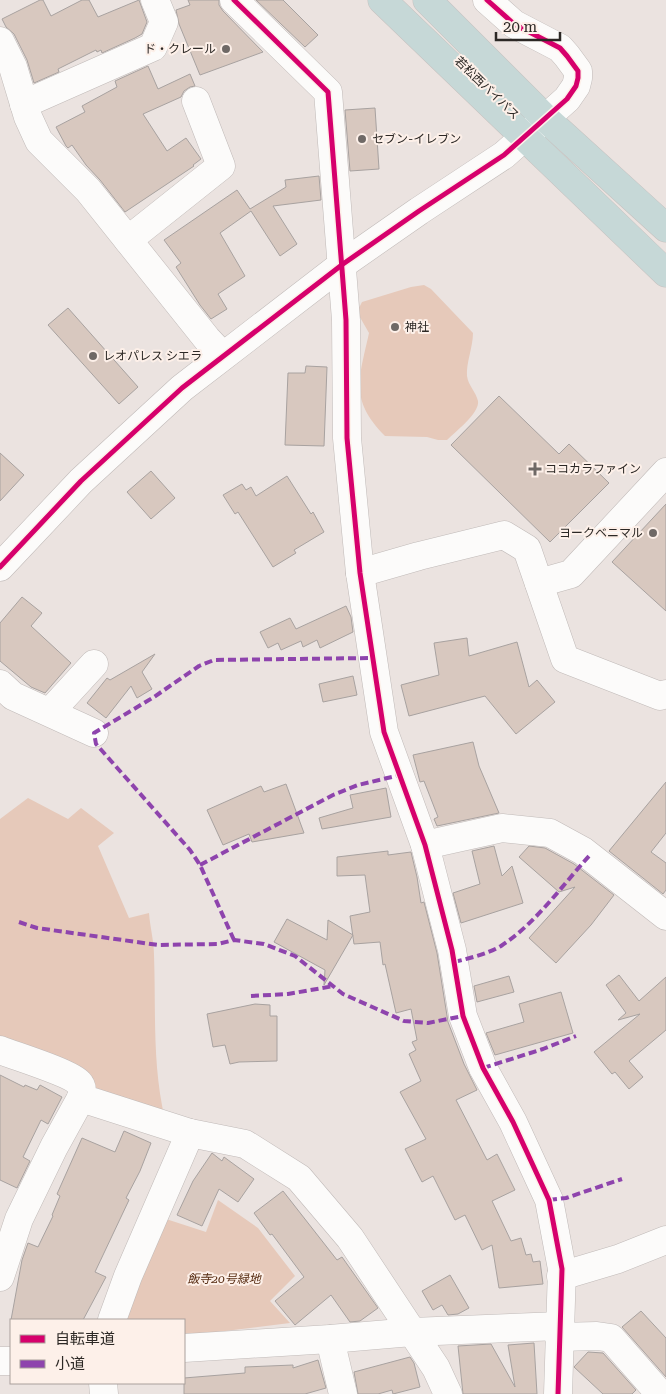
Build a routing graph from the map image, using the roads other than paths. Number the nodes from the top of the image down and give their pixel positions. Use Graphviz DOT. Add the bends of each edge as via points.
graph roads {
  1 [pos="155,0"];
  2 [pos="234,0"];
  3 [pos="382,0"];
  4 [pos="428,0"];
  5 [pos="487,0"];
  6 [pos="0,41"];
  7 [pos="196,101"];
  8 [pos="24,104"];
  9 [pos="545,118"];
  10 [pos="524,138"];
  11 [pos="666,228"];
  12 [pos="128,240"];
  13 [pos="342,264"];
  14 [pos="666,273"];
  15 [pos="222,355"];
  16 [pos="666,472"];
  17 [pos="0,567"];
  18 [pos="360,573"];
  19 [pos="539,584"];
  20 [pos="94,664"];
  21 [pos="0,684"];
  22 [pos="666,694"];
  23 [pos="50,712"];
  24 [pos="94,733"];
  25 [pos="425,845"];
  26 [pos="666,916"];
  27 [pos="0,1050"];
  28 [pos="81,1098"];
  29 [pos="190,1133"];
  30 [pos="666,1240"];
  31 [pos="561,1276"];
  32 [pos="0,1277"];
  33 [pos="112,1319"];
  34 [pos="560,1331"];
  35 [pos="412,1332"];
  36 [pos="330,1339"];
  37 [pos="185,1348"];
  38 [pos="343,1394"];
  39 [pos="448,1394"];
  40 [pos="558,1394"];
  41 [pos="660,1394"];
  1 -- 8 [label="street" via="164,22 153,46"];
  2 -- 13 [label="street" via="328,92"];
  3 -- 10 [label="highway, 若松西バイパス"];
  4 -- 9 [label="highway, 若松西バイパス"];
  5 -- 9 [label="street" via="514,24 560,48 578,71 576,86 567,99"];
  6 -- 8 [label="street" via="13,67"];
  7 -- 12 [label="street" via="221,166"];
  8 -- 12 [label="street" via="39,141 88,190"];
  9 -- 10 [label="street"];
  9 -- 11 [label="highway, 若松西バイパス"];
  10 -- 13 [label="street" via="504,155"];
  10 -- 14 [label="highway, 若松西バイパス"];
  12 -- 15 [label="street"];
  13 -- 15 [label="street"];
  13 -- 18 [label="street" via="347,438"];
  15 -- 17 [label="street" via="81,481"];
  16 -- 19 [label="street" via="571,574"];
  18 -- 19 [label="street" via="504,535 527,549"];
  18 -- 25 [label="street" via="384,732"];
  19 -- 22 [label="street" via="565,659 660,696"];
  20 -- 23 [label="street"];
  21 -- 23 [label="street" via="14,696"];
  23 -- 24 [label="street"];
  25 -- 26 [label="street" via="502,828 550,833 583,852"];
  25 -- 31 [label="street" via="452,950 463,1016 483,1068 513,1122 549,1200"];
  27 -- 28 [label="street" via="61,1072 79,1082"];
  28 -- 29 [label="street"];
  28 -- 32 [label="street" via="19,1219"];
  29 -- 33 [label="street"];
  29 -- 35 [label="street" via="245,1144 299,1178 350,1238"];
  30 -- 31 [label="street" via="618,1260"];
  31 -- 34 [label="street"];
  34 -- 35 [label="street"];
  34 -- 40 [label="street"];
  34 -- 41 [label="street" via="611,1338"];
  35 -- 36 [label="street"];
  35 -- 39 [label="street" via="436,1368"];
  36 -- 37 [label="street"];
  36 -- 38 [label="street"];
}
